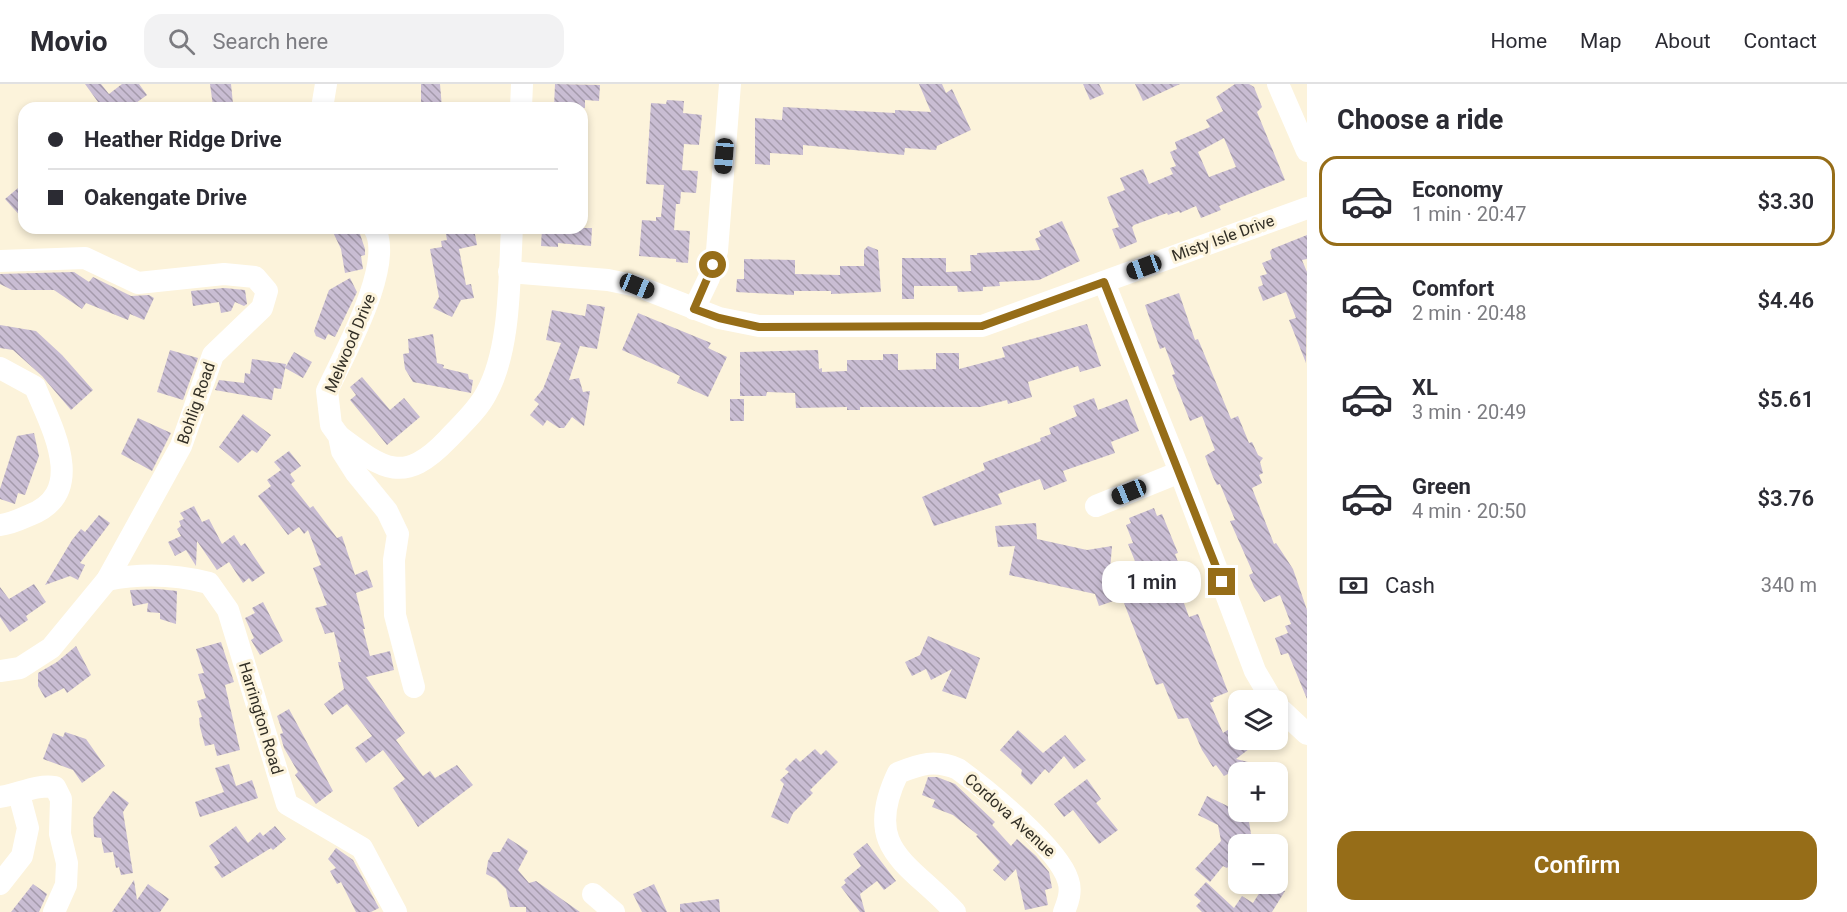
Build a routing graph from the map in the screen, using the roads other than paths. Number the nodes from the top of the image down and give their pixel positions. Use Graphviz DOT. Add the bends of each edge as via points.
graph roads {
  1 [pos="326,84"];
  2 [pos="522,84"];
  3 [pos="730,84"];
  4 [pos="1278,84"];
  5 [pos="323,102"];
  6 [pos="521,102"];
  7 [pos="1307,151"];
  8 [pos="1307,208"];
  9 [pos="375,234"];
  10 [pos="512,234"];
  11 [pos="0,261"];
  12 [pos="509,272"];
  13 [pos="1104,282"];
  14 [pos="694,309"];
  15 [pos="0,368"];
  16 [pos="339,436"];
  17 [pos="1180,472"];
  18 [pos="1096,506"];
  19 [pos="2,528"];
  20 [pos="107,580"];
  21 [pos="0,670"];
  22 [pos="414,687"];
  23 [pos="1266,690"];
  24 [pos="1288,716"];
  25 [pos="1307,734"];
  26 [pos="10,795"];
  27 [pos="0,884"];
  28 [pos="593,894"];
  29 [pos="54,912"];
  30 [pos="396,912"];
  31 [pos="614,912"];
  32 [pos="954,912"];
  33 [pos="1064,912"];
  1 -- 5 [label="street"];
  2 -- 6 [label="street"];
  3 -- 14 [label="street" via="717,251"];
  4 -- 7 [label="street"];
  8 -- 13 [label="street, Misty Isle Drive"];
  9 -- 16 [label="street, Melwood Drive" via="377,276 327,391 330,424"];
  10 -- 12 [label="street"];
  11 -- 20 [label="street, Bohlig Road" via="85,258 138,283 224,274 255,277 267,291 262,308 213,355 181,446"];
  12 -- 14 [label="street, Misty Isle Drive" via="608,280 637,286"];
  12 -- 16 [label="street" via="495,374 487,394 436,452 417,466 396,469 378,464"];
  13 -- 14 [label="street, Misty Isle Drive" via="982,326 759,327"];
  13 -- 17 [label="street"];
  15 -- 19 [label="street" via="35,387 64,474 56,497 41,511"];
  16 -- 22 [label="street, Melwood Drive" via="342,451 387,511 398,534 394,560 395,615"];
  17 -- 18 [label="street"];
  17 -- 23 [label="street" via="1255,671"];
  20 -- 21 [label="street, Bohlig Road" via="51,648 20,668"];
  20 -- 30 [label="street, Harrington Road" via="132,575 181,576 209,583 228,610 287,804 362,848"];
  24 -- 25 [label="street"];
  26 -- 27 [label="street" via="28,828 22,856"];
  26 -- 29 [label="street" via="43,785 55,787 61,799 60,834 67,863 66,885"];
  28 -- 31 [label="street"];
  32 -- 33 [label="street, Cordova Avenue" via="936,891 903,865 892,852 886,832 889,792 898,773 924,762 944,763 958,769 1057,857 1069,881 1070,897"];
}
